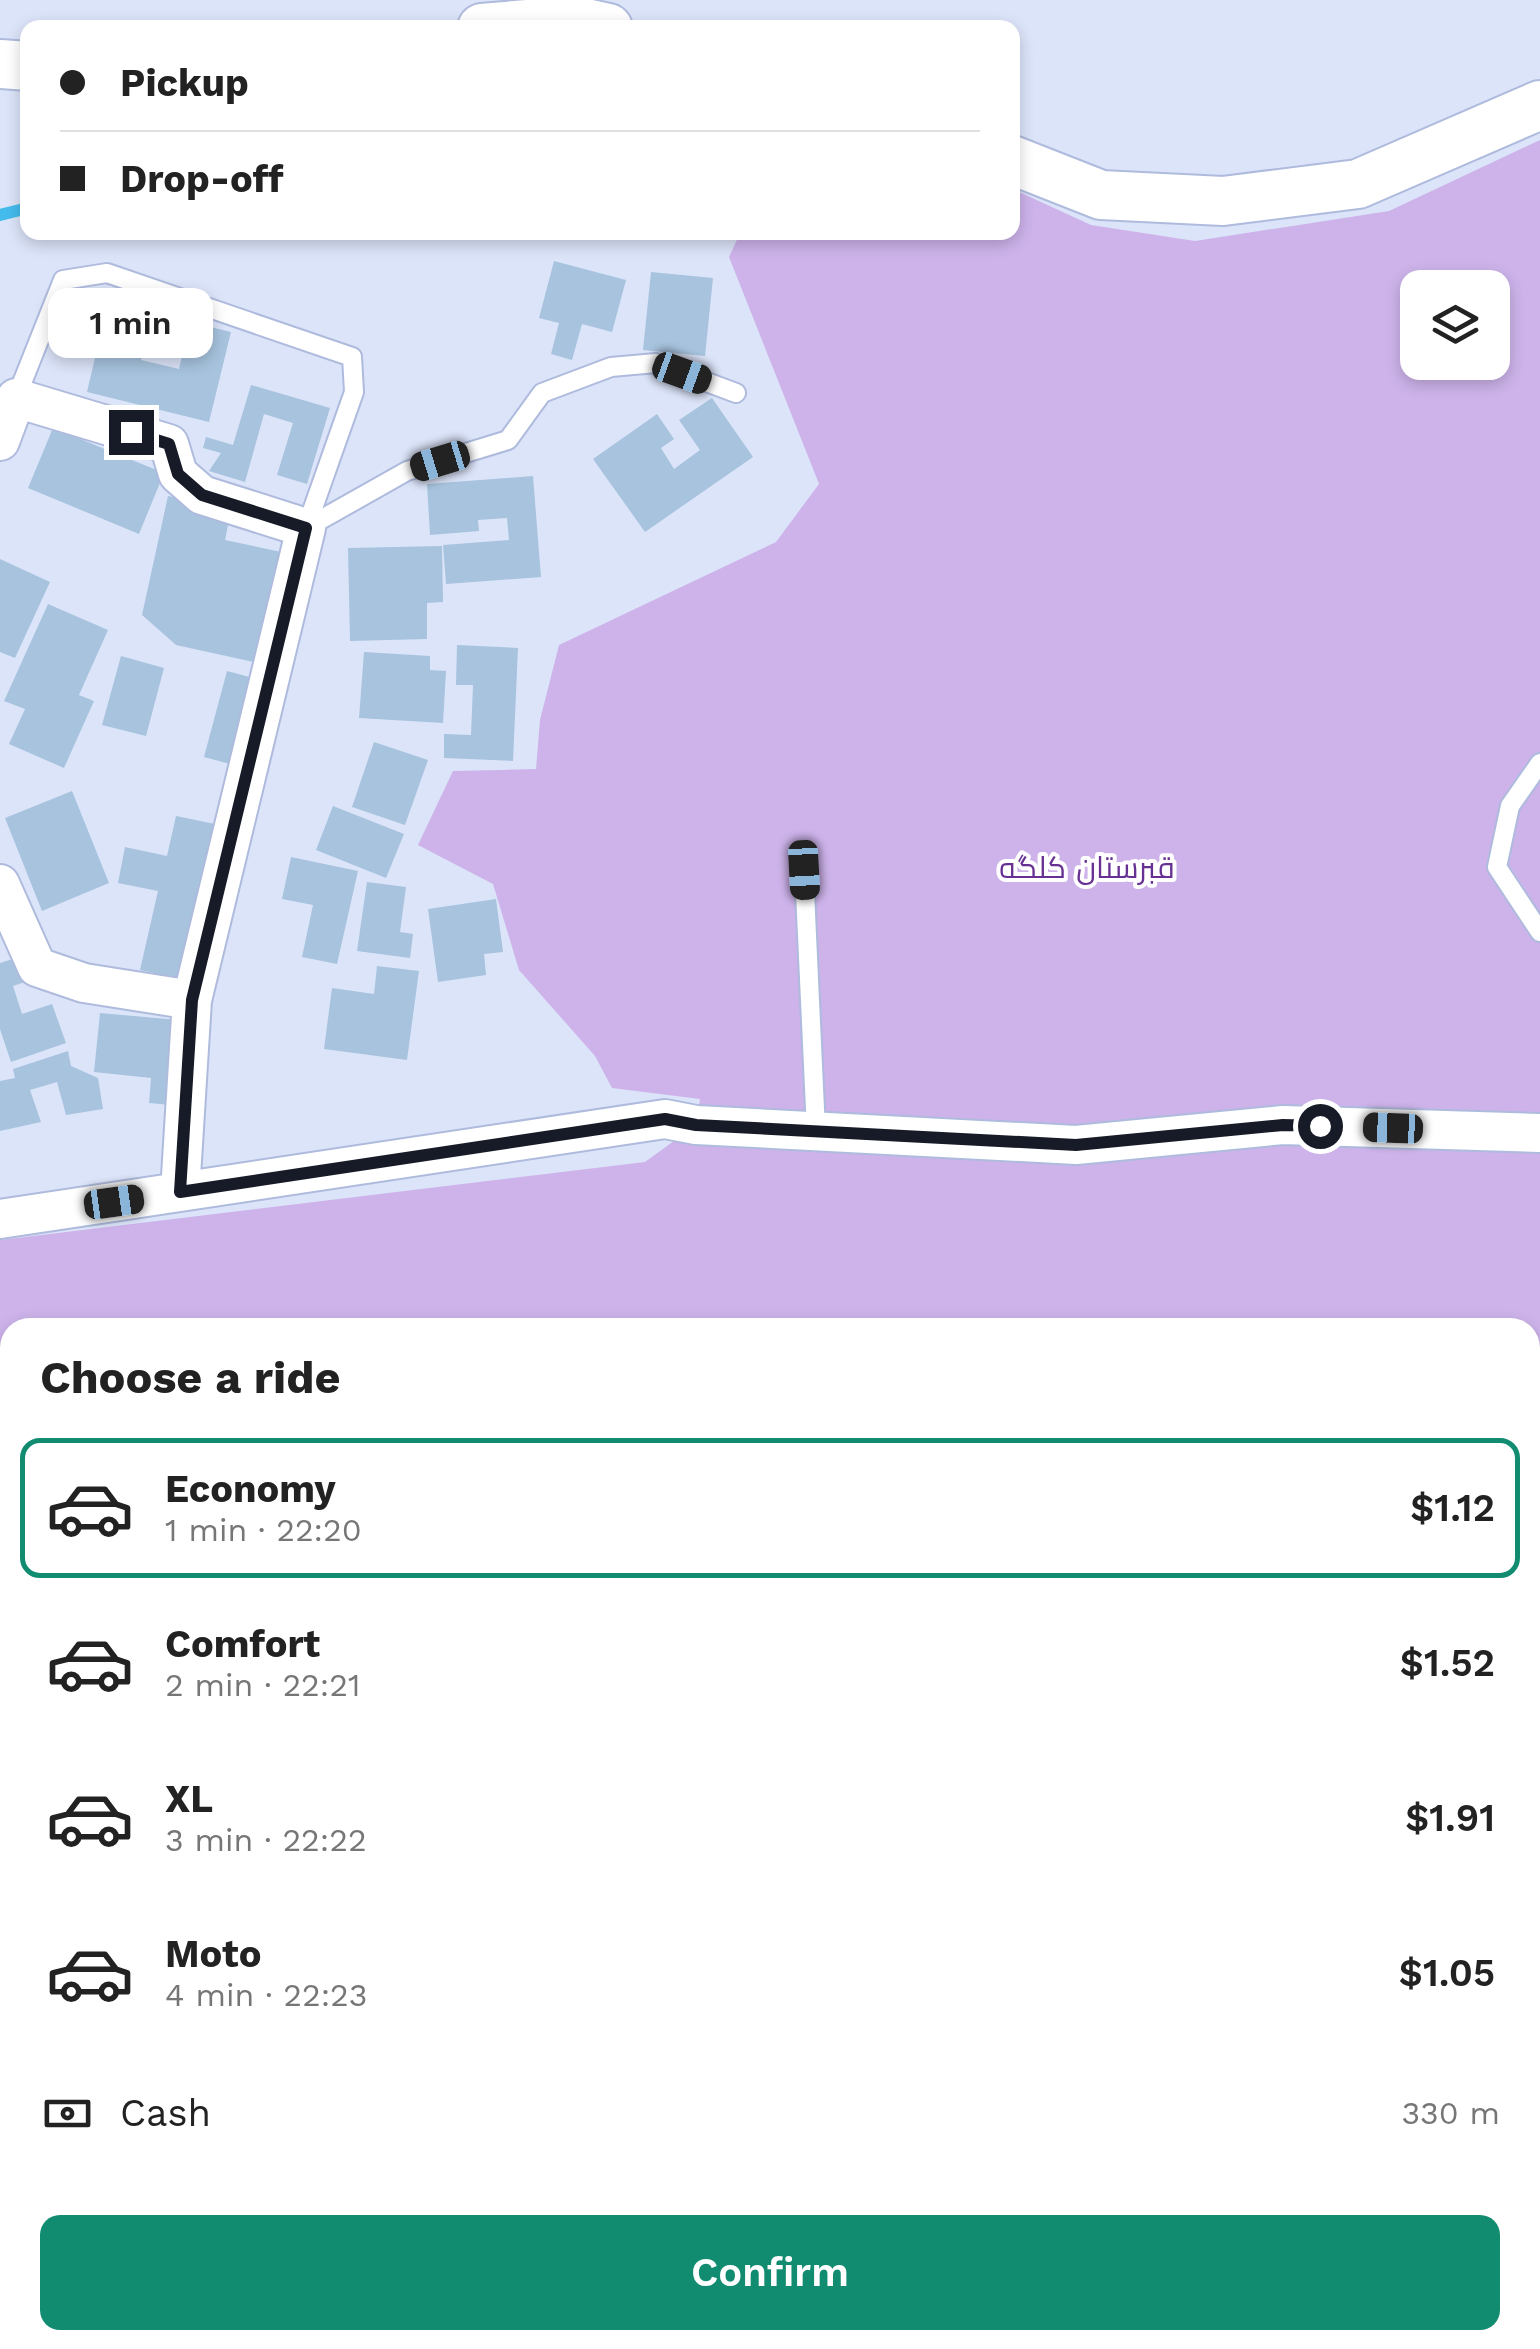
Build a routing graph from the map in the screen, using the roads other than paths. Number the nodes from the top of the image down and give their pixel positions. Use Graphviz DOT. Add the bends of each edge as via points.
graph roads {
  1 [pos="1540,105"];
  2 [pos="1020,163"];
  3 [pos="736,393"];
  4 [pos="8,396"];
  5 [pos="0,440"];
  6 [pos="306,528"];
  7 [pos="1540,763"];
  8 [pos="804,870"];
  9 [pos="0,884"];
  10 [pos="1540,932"];
  11 [pos="192,1000"];
  12 [pos="816,1131"];
  13 [pos="1540,1133"];
  14 [pos="180,1192"];
  15 [pos="0,1219"];
  1 -- 2 [label="street" via="1358,184 1223,201 1100,195"];
  3 -- 6 [label="lane" via="656,363 611,367 542,393 508,440 407,472"];
  4 -- 5 [label="street"];
  4 -- 6 [label="street" via="169,444 178,474 202,495"];
  4 -- 6 [label="lane" via="62,280 107,274 352,357 354,392"];
  6 -- 11 [label="street"];
  7 -- 10 [label="lane" via="1510,806 1497,867"];
  8 -- 12 [label="lane"];
  9 -- 11 [label="street" via="37,967 84,983"];
  11 -- 14 [label="street"];
  12 -- 13 [label="street" via="1076,1145 1283,1125"];
  12 -- 14 [label="street" via="665,1119"];
  14 -- 15 [label="street"];
}
